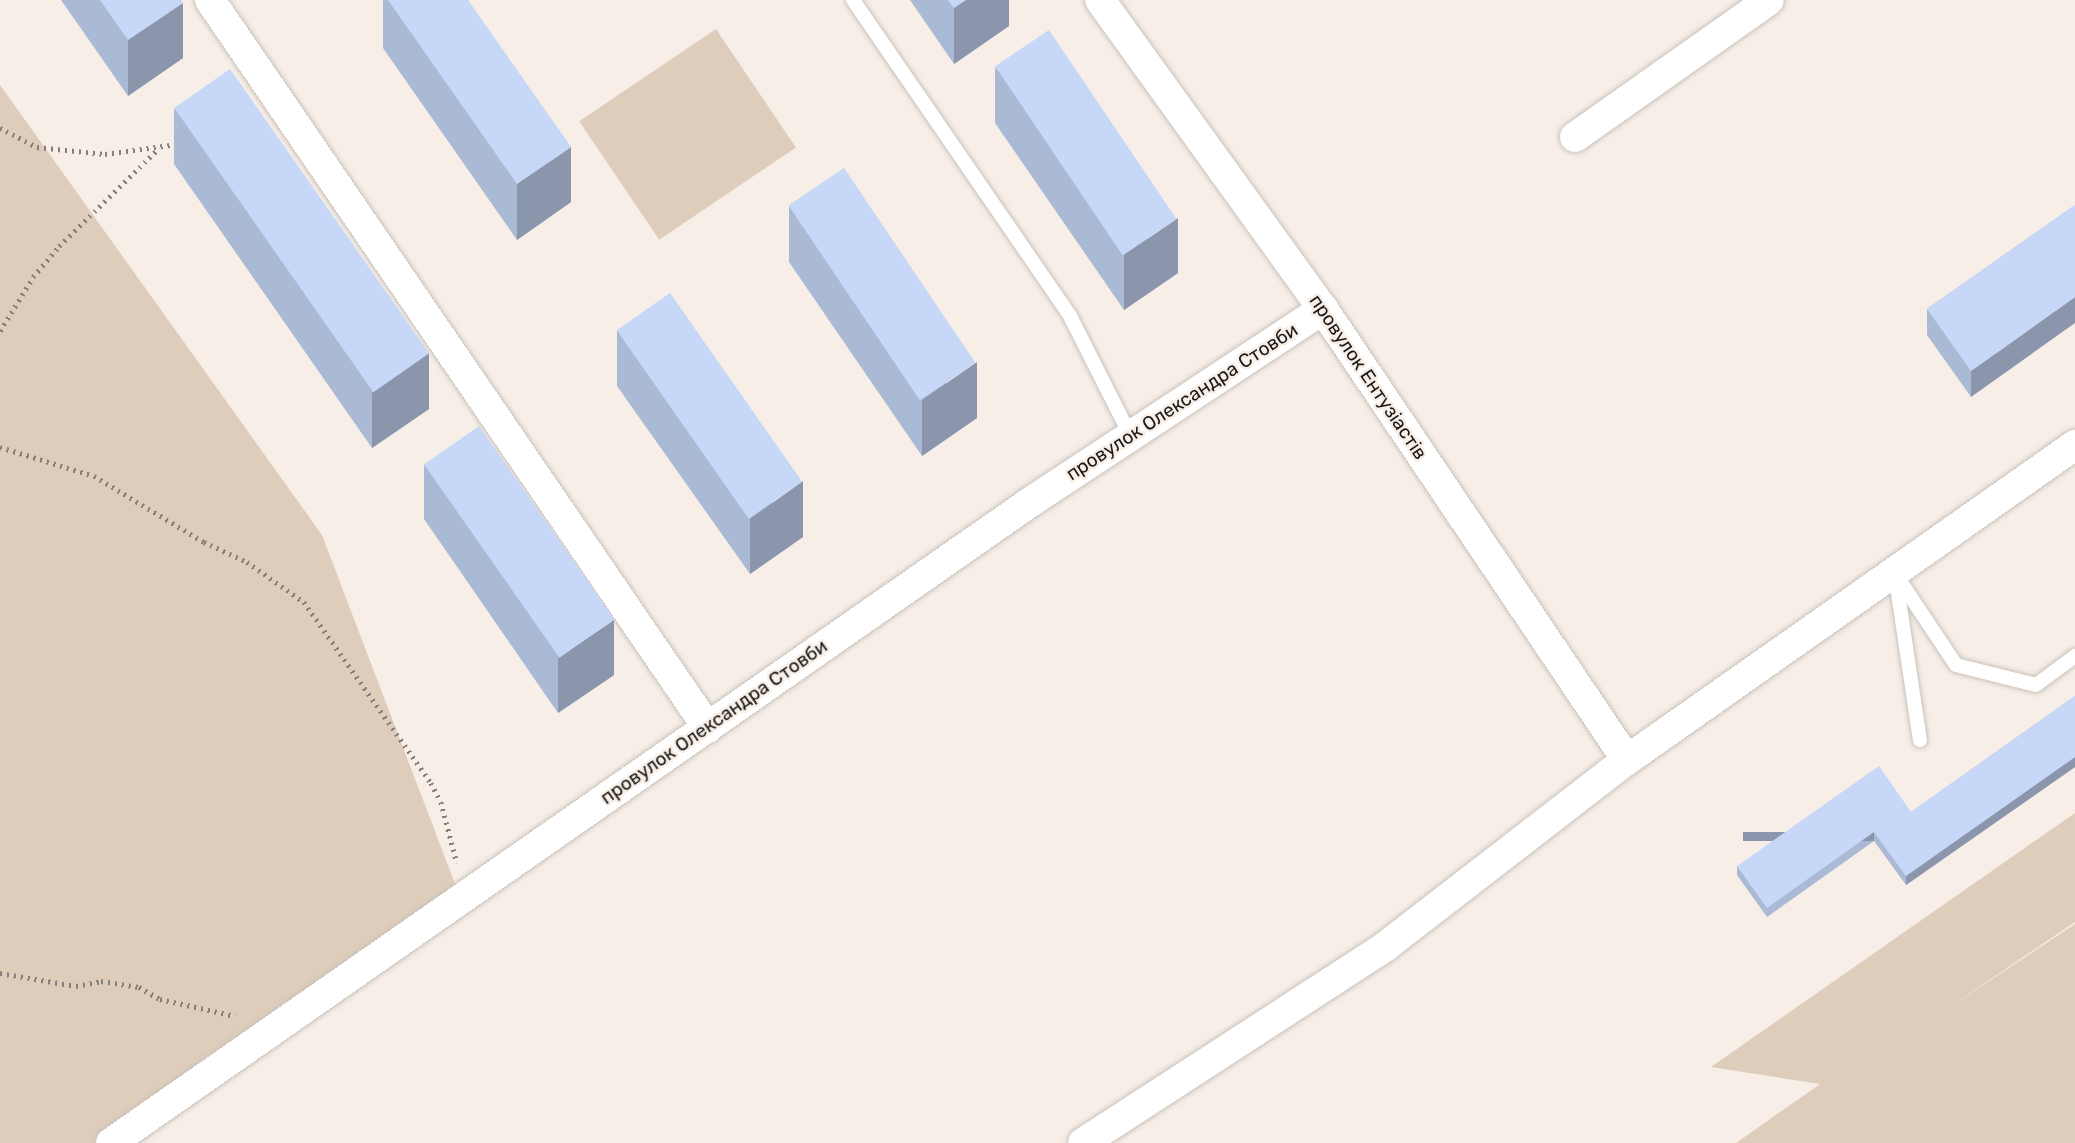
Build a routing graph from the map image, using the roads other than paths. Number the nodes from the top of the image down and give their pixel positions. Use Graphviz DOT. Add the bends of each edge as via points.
graph roads {
  1 [pos="210,0"];
  2 [pos="853,0"];
  3 [pos="1100,0"];
  4 [pos="1769,0"];
  5 [pos="1576,137"];
  6 [pos="1323,309"];
  7 [pos="1130,435"];
  8 [pos="2075,446"];
  9 [pos="1895,575"];
  10 [pos="2075,656"];
  11 [pos="708,728"];
  12 [pos="1920,740"];
  13 [pos="1627,760"];
  14 [pos="111,1143"];
  15 [pos="1083,1143"];
  1 -- 11 [label="street"];
  2 -- 7 [label="lane" via="1070,316"];
  3 -- 6 [label="street, провулок Ентузіастів"];
  4 -- 5 [label="street"];
  6 -- 7 [label="street, провулок Олександра Стовби"];
  6 -- 13 [label="street, провулок Ентузіастів"];
  7 -- 11 [label="street, провулок Олександра Стовби"];
  8 -- 9 [label="street"];
  9 -- 10 [label="lane" via="1956,666 2036,685"];
  9 -- 12 [label="lane"];
  9 -- 13 [label="street"];
  11 -- 14 [label="street, провулок Олександра Стовби"];
  13 -- 15 [label="street" via="1386,946"];
}
